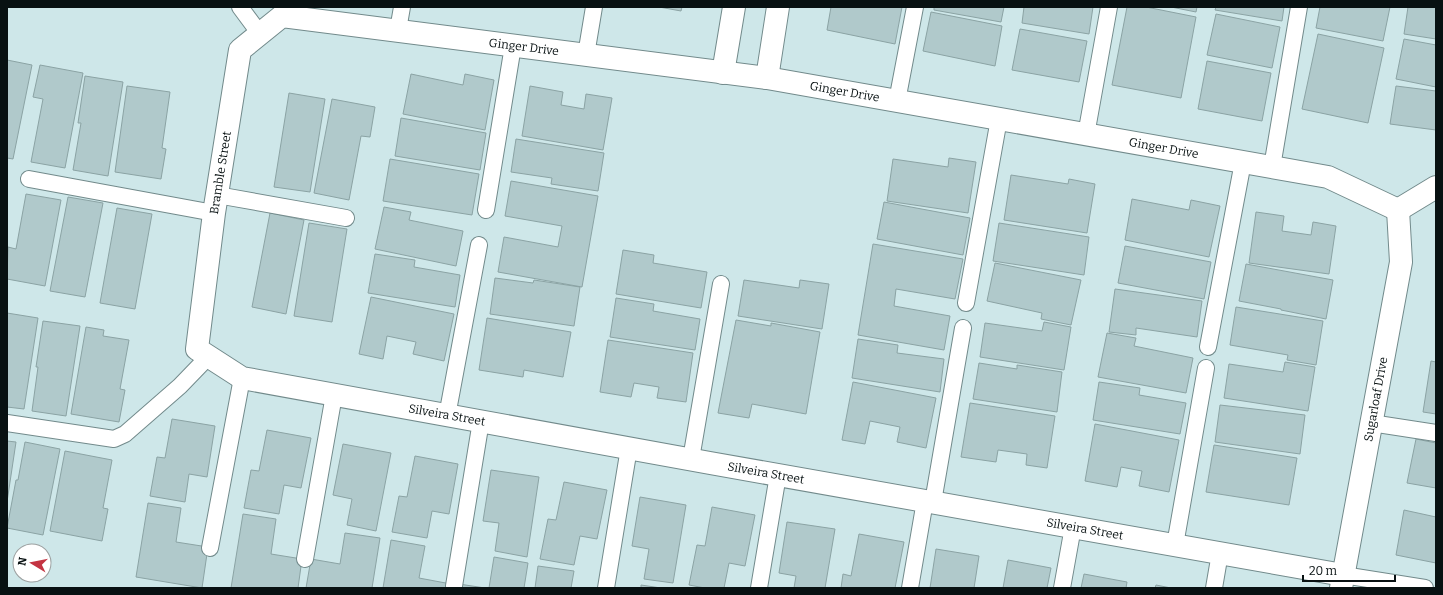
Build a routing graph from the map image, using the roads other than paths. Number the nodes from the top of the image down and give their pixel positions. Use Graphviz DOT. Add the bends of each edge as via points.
graph roads {
  1 [pos="240,7"];
  2 [pos="402,7"];
  3 [pos="594,7"];
  4 [pos="734,7"];
  5 [pos="778,7"];
  6 [pos="915,7"];
  7 [pos="1109,7"];
  8 [pos="1299,7"];
  9 [pos="282,16"];
  10 [pos="398,30"];
  11 [pos="260,34"];
  12 [pos="513,46"];
  13 [pos="586,55"];
  14 [pos="723,73"];
  15 [pos="767,78"];
  16 [pos="897,101"];
  17 [pos="999,119"];
  18 [pos="1086,135"];
  19 [pos="1243,162"];
  20 [pos="1272,167"];
  21 [pos="29,179"];
  22 [pos="1436,187"];
  23 [pos="216,204"];
  24 [pos="486,210"];
  25 [pos="1398,210"];
  26 [pos="346,218"];
  27 [pos="479,245"];
  28 [pos="721,284"];
  29 [pos="966,303"];
  30 [pos="963,328"];
  31 [pos="1208,347"];
  32 [pos="203,353"];
  33 [pos="1206,368"];
  34 [pos="242,378"];
  35 [pos="334,395"];
  36 [pos="447,416"];
  37 [pos="481,421"];
  38 [pos="7,422"];
  39 [pos="1371,422"];
  40 [pos="1436,434"];
  41 [pos="629,448"];
  42 [pos="691,459"];
  43 [pos="778,475"];
  44 [pos="929,501"];
  45 [pos="1073,527"];
  46 [pos="1175,545"];
  47 [pos="210,548"];
  48 [pos="1220,553"];
  49 [pos="305,559"];
  50 [pos="1342,581"];
  51 [pos="454,586"];
  52 [pos="606,588"];
  53 [pos="759,588"];
  54 [pos="910,588"];
  55 [pos="1062,588"];
  56 [pos="1214,588"];
  57 [pos="1425,588"];
  1 -- 11 [label="lane"];
  2 -- 10 [label="lane"];
  3 -- 13 [label="lane"];
  4 -- 14 [label="street"];
  5 -- 15 [label="street"];
  6 -- 16 [label="lane"];
  7 -- 18 [label="lane"];
  8 -- 20 [label="lane"];
  9 -- 10 [label="street, Ginger Drive"];
  9 -- 11 [label="street, Bramble Street"];
  10 -- 12 [label="street, Ginger Drive"];
  11 -- 23 [label="street, Bramble Street" via="240,50"];
  12 -- 13 [label="street, Ginger Drive"];
  12 -- 24 [label="lane"];
  13 -- 14 [label="street, Ginger Drive"];
  14 -- 15 [label="street, Ginger Drive"];
  15 -- 16 [label="street, Ginger Drive"];
  16 -- 17 [label="street, Ginger Drive"];
  17 -- 18 [label="street, Ginger Drive"];
  17 -- 29 [label="lane"];
  18 -- 19 [label="street, Ginger Drive"];
  19 -- 20 [label="street, Ginger Drive"];
  19 -- 31 [label="lane"];
  20 -- 25 [label="street, Ginger Drive" via="1328,177"];
  21 -- 23 [label="lane"];
  22 -- 25 [label="street"];
  23 -- 26 [label="lane"];
  23 -- 32 [label="street, Bramble Street"];
  25 -- 39 [label="street, Sugarloaf Drive" via="1401,262"];
  27 -- 36 [label="lane"];
  28 -- 42 [label="lane"];
  30 -- 44 [label="lane"];
  32 -- 34 [label="street, Silveira Street"];
  32 -- 38 [label="lane" via="180,386 125,434 114,439"];
  33 -- 46 [label="lane"];
  34 -- 35 [label="street, Silveira Street"];
  34 -- 47 [label="lane"];
  35 -- 36 [label="street, Silveira Street"];
  35 -- 49 [label="lane"];
  36 -- 37 [label="street, Silveira Street"];
  37 -- 41 [label="street, Silveira Street"];
  37 -- 51 [label="lane"];
  39 -- 40 [label="lane"];
  39 -- 50 [label="street, Sugarloaf Drive"];
  41 -- 42 [label="street, Silveira Street"];
  41 -- 52 [label="lane"];
  42 -- 43 [label="street, Silveira Street"];
  43 -- 44 [label="street, Silveira Street"];
  43 -- 53 [label="lane"];
  44 -- 45 [label="street, Silveira Street"];
  44 -- 54 [label="lane"];
  45 -- 46 [label="street, Silveira Street"];
  45 -- 55 [label="lane"];
  46 -- 48 [label="street, Silveira Street"];
  48 -- 50 [label="street, Silveira Street"];
  48 -- 56 [label="lane"];
  50 -- 57 [label="lane"];
}
